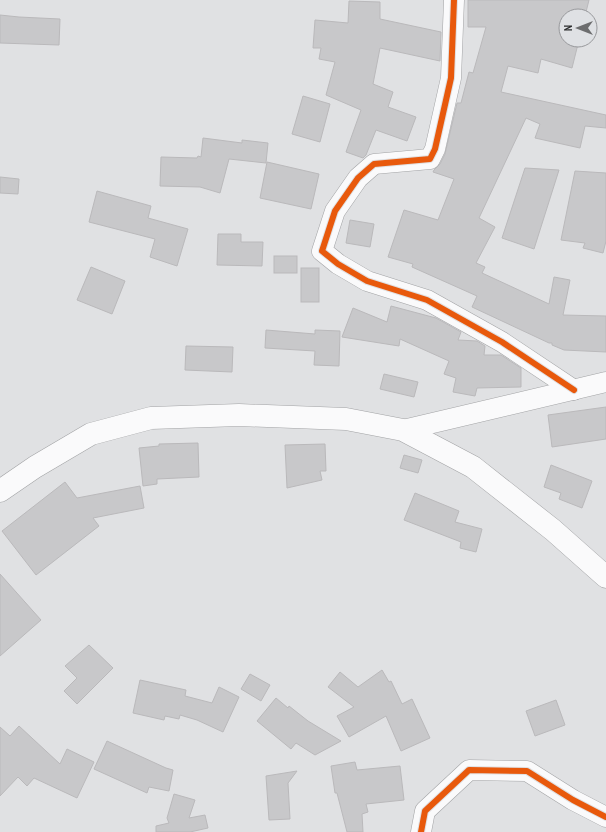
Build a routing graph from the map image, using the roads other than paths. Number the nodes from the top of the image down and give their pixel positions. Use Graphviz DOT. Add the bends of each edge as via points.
graph roads {
  1 [pos="454,0"];
  2 [pos="606,382"];
  3 [pos="574,390"];
  4 [pos="403,430"];
  5 [pos="0,491"];
  6 [pos="606,577"];
  7 [pos="606,817"];
  8 [pos="421,832"];
  1 -- 3 [label="street" via="451,78 435,149 430,160 374,164 358,178 335,211 322,251 367,281 427,300 502,342"];
  2 -- 3 [label="street"];
  3 -- 4 [label="street"];
  4 -- 5 [label="main road" via="338,419 239,415 151,418 91,434 35,466"];
  4 -- 6 [label="main road" via="473,466 553,530"];
  7 -- 8 [label="street" via="527,771 469,770 425,811"];
}
